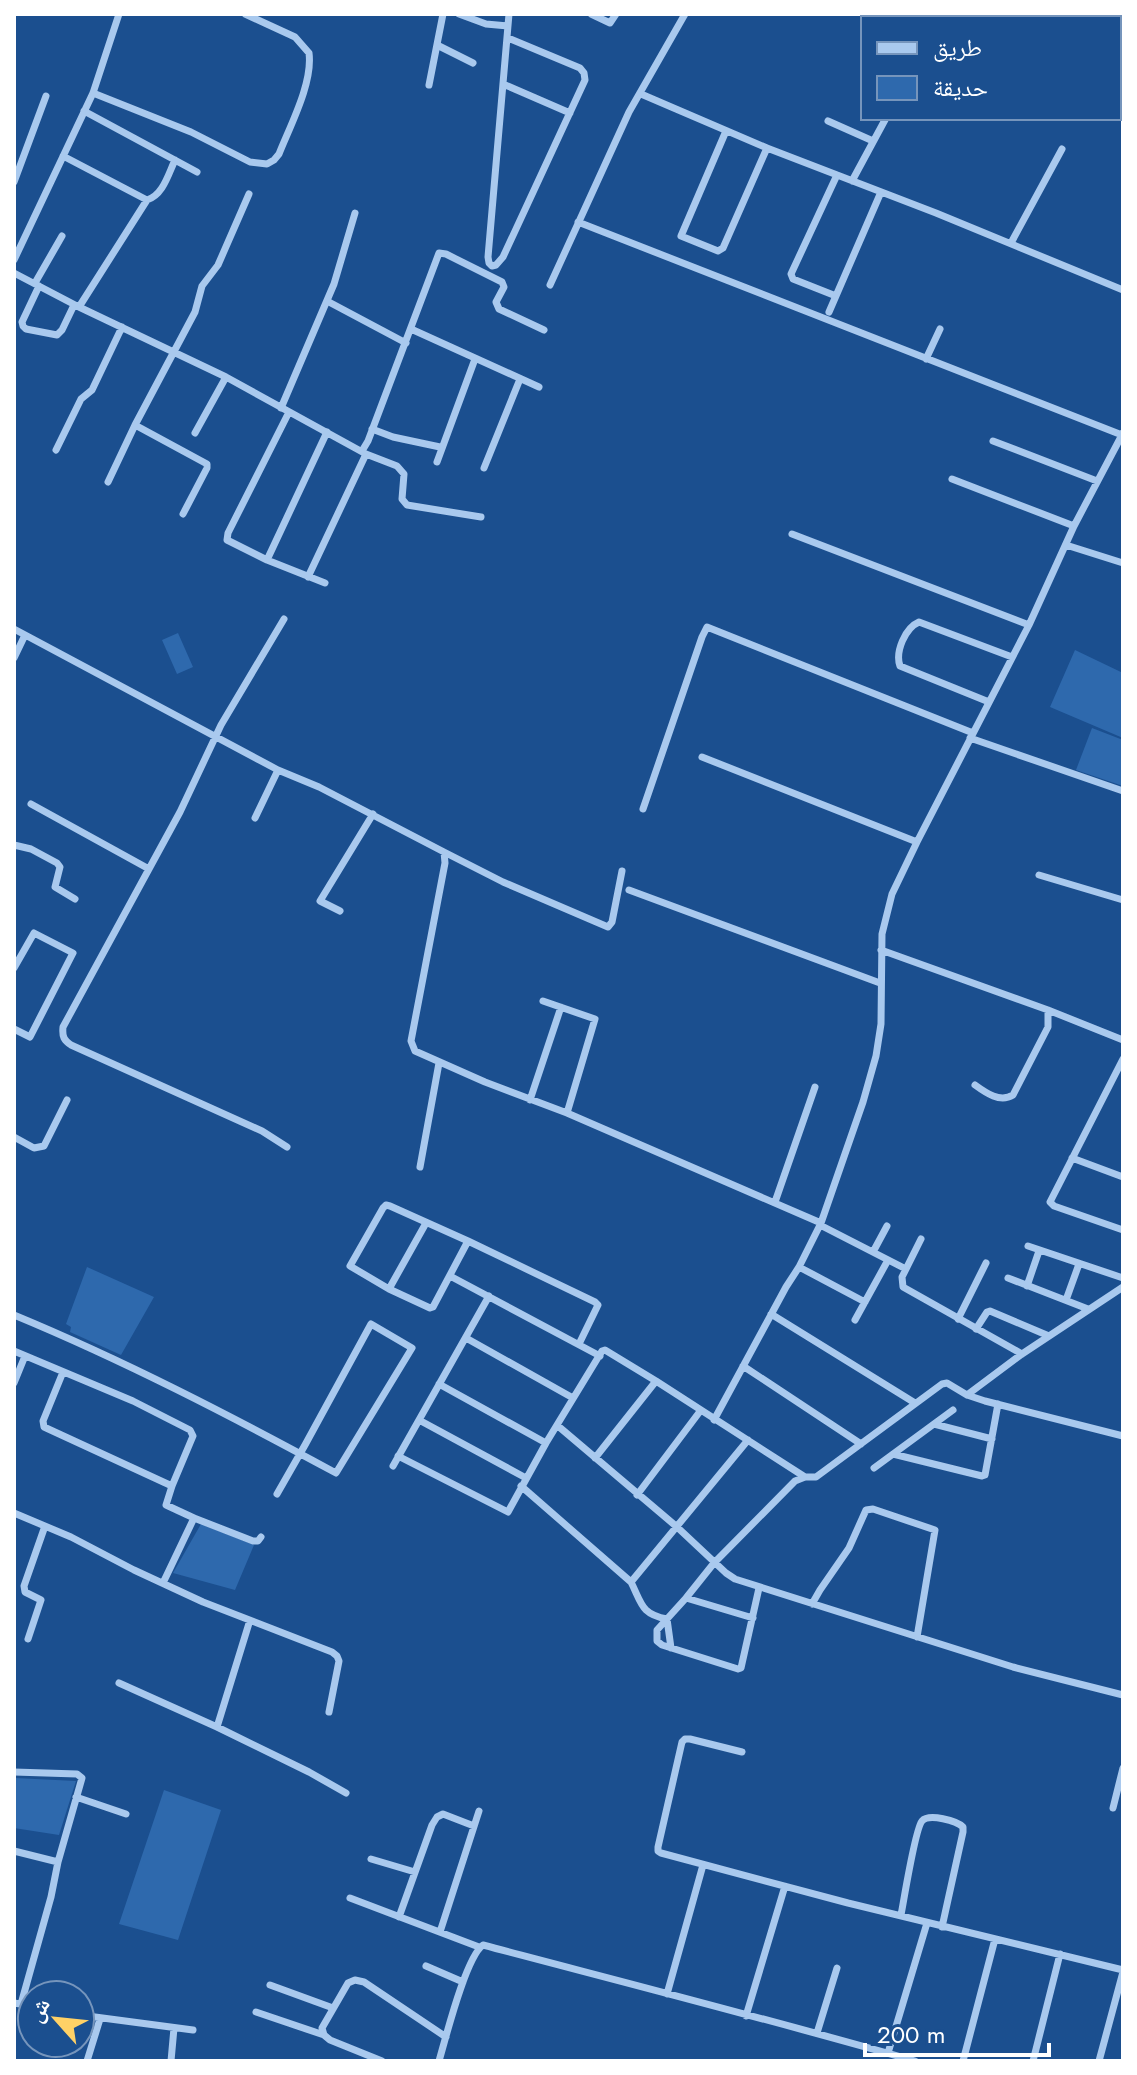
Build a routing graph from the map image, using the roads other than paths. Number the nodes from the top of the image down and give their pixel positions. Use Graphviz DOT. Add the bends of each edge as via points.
graph roads {
  1 [pos="119,14"];
  2 [pos="245,14"];
  3 [pos="443,14"];
  4 [pos="459,14"];
  5 [pos="509,14"];
  6 [pos="591,14"];
  7 [pos="616,14"];
  8 [pos="685,14"];
  9 [pos="508,26"];
  10 [pos="508,38"];
  11 [pos="437,45"];
  12 [pos="473,63"];
  13 [pos="503,84"];
  14 [pos="429,85"];
  15 [pos="93,93"];
  16 [pos="641,94"];
  17 [pos="46,96"];
  18 [pos="84,111"];
  19 [pos="570,113"];
  20 [pos="885,120"];
  21 [pos="828,121"];
  22 [pos="726,131"];
  23 [pos="873,141"];
  24 [pos="767,148"];
  25 [pos="1062,149"];
  26 [pos="63,156"];
  27 [pos="175,160"];
  28 [pos="197,172"];
  29 [pos="837,175"];
  30 [pos="852,181"];
  31 [pos="14,182"];
  32 [pos="881,192"];
  33 [pos="249,194"];
  34 [pos="147,200"];
  35 [pos="355,213"];
  36 [pos="578,222"];
  37 [pos="62,236"];
  38 [pos="1011,243"];
  39 [pos="14,260"];
  40 [pos="14,273"];
  41 [pos="37,285"];
  42 [pos="550,285"];
  43 [pos="1123,290"];
  44 [pos="836,296"];
  45 [pos="327,301"];
  46 [pos="77,306"];
  47 [pos="829,312"];
  48 [pos="122,327"];
  49 [pos="411,329"];
  50 [pos="940,329"];
  51 [pos="544,330"];
  52 [pos="406,343"];
  53 [pos="174,352"];
  54 [pos="475,359"];
  55 [pos="926,359"];
  56 [pos="226,377"];
  57 [pos="520,379"];
  58 [pos="539,387"];
  59 [pos="285,410"];
  60 [pos="135,425"];
  61 [pos="372,429"];
  62 [pos="327,432"];
  63 [pos="195,433"];
  64 [pos="1122,434"];
  65 [pos="993,441"];
  66 [pos="440,447"];
  67 [pos="1119,449"];
  68 [pos="56,450"];
  69 [pos="364,452"];
  70 [pos="437,462"];
  71 [pos="484,468"];
  72 [pos="952,479"];
  73 [pos="1097,481"];
  74 [pos="108,482"];
  75 [pos="183,514"];
  76 [pos="481,517"];
  77 [pos="1074,526"];
  78 [pos="792,534"];
  79 [pos="1066,545"];
  80 [pos="267,560"];
  81 [pos="1123,563"];
  82 [pos="308,577"];
  83 [pos="325,583"];
  84 [pos="284,619"];
  85 [pos="1029,625"];
  86 [pos="14,629"];
  87 [pos="25,635"];
  88 [pos="1012,657"];
  89 [pos="14,658"];
  90 [pos="989,702"];
  91 [pos="971,735"];
  92 [pos="218,736"];
  93 [pos="702,757"];
  94 [pos="278,770"];
  95 [pos="1123,791"];
  96 [pos="31,804"];
  97 [pos="643,809"];
  98 [pos="373,814"];
  99 [pos="255,818"];
  100 [pos="917,842"];
  101 [pos="14,845"];
  102 [pos="444,852"];
  103 [pos="149,869"];
  104 [pos="622,871"];
  105 [pos="1039,875"];
  106 [pos="629,890"];
  107 [pos="75,899"];
  108 [pos="1123,900"];
  109 [pos="340,911"];
  110 [pos="881,950"];
  111 [pos="14,968"];
  112 [pos="880,983"];
  113 [pos="543,1001"];
  114 [pos="561,1007"];
  115 [pos="1048,1010"];
  116 [pos="14,1029"];
  117 [pos="1123,1040"];
  118 [pos="1123,1059"];
  119 [pos="439,1063"];
  120 [pos="975,1085"];
  121 [pos="815,1087"];
  122 [pos="67,1100"];
  123 [pos="530,1100"];
  124 [pos="567,1113"];
  125 [pos="14,1137"];
  126 [pos="287,1147"];
  127 [pos="1072,1158"];
  128 [pos="420,1167"];
  129 [pos="1123,1177"];
  130 [pos="775,1202"];
  131 [pos="426,1223"];
  132 [pos="821,1224"];
  133 [pos="887,1226"];
  134 [pos="1123,1230"];
  135 [pos="921,1239"];
  136 [pos="468,1241"];
  137 [pos="1028,1246"];
  138 [pos="1039,1251"];
  139 [pos="873,1252"];
  140 [pos="888,1260"];
  141 [pos="986,1263"];
  142 [pos="1079,1264"];
  143 [pos="799,1267"];
  144 [pos="906,1269"];
  145 [pos="450,1276"];
  146 [pos="1008,1278"];
  147 [pos="1123,1278"];
  148 [pos="1027,1286"];
  149 [pos="1123,1287"];
  150 [pos="389,1289"];
  151 [pos="489,1296"];
  152 [pos="1066,1300"];
  153 [pos="865,1302"];
  154 [pos="1088,1309"];
  155 [pos="771,1314"];
  156 [pos="14,1315"];
  157 [pos="958,1319"];
  158 [pos="855,1320"];
  159 [pos="976,1329"];
  160 [pos="1049,1336"];
  161 [pos="466,1338"];
  162 [pos="579,1344"];
  163 [pos="14,1351"];
  164 [pos="1022,1354"];
  165 [pos="25,1356"];
  166 [pos="600,1356"];
  167 [pos="743,1366"];
  168 [pos="63,1372"];
  169 [pos="656,1381"];
  170 [pos="14,1383"];
  171 [pos="439,1384"];
  172 [pos="967,1395"];
  173 [pos="573,1398"];
  174 [pos="915,1403"];
  175 [pos="998,1404"];
  176 [pos="701,1410"];
  177 [pos="953,1410"];
  178 [pos="419,1420"];
  179 [pos="714,1420"];
  180 [pos="934,1424"];
  181 [pos="558,1426"];
  182 [pos="1123,1436"];
  183 [pos="992,1439"];
  184 [pos="748,1440"];
  185 [pos="546,1443"];
  186 [pos="861,1444"];
  187 [pos="300,1453"];
  188 [pos="893,1454"];
  189 [pos="398,1456"];
  190 [pos="595,1458"];
  191 [pos="393,1466"];
  192 [pos="874,1468"];
  193 [pos="805,1477"];
  194 [pos="526,1478"];
  195 [pos="172,1486"];
  196 [pos="521,1486"];
  197 [pos="277,1494"];
  198 [pos="637,1495"];
  199 [pos="14,1513"];
  200 [pos="194,1518"];
  201 [pos="45,1526"];
  202 [pos="677,1527"];
  203 [pos="261,1537"];
  204 [pos="714,1563"];
  205 [pos="631,1582"];
  206 [pos="163,1583"];
  207 [pos="759,1588"];
  208 [pos="686,1598"];
  209 [pos="812,1604"];
  210 [pos="753,1618"];
  211 [pos="667,1619"];
  212 [pos="250,1620"];
  213 [pos="917,1637"];
  214 [pos="28,1639"];
  215 [pos="671,1648"];
  216 [pos="119,1683"];
  217 [pos="1123,1695"];
  218 [pos="329,1712"];
  219 [pos="217,1727"];
  220 [pos="742,1752"];
  221 [pos="1123,1768"];
  222 [pos="14,1772"];
  223 [pos="346,1793"];
  224 [pos="76,1797"];
  225 [pos="1113,1808"];
  226 [pos="479,1811"];
  227 [pos="126,1814"];
  228 [pos="474,1826"];
  229 [pos="14,1851"];
  230 [pos="371,1859"];
  231 [pos="58,1862"];
  232 [pos="703,1865"];
  233 [pos="415,1872"];
  234 [pos="785,1886"];
  235 [pos="350,1898"];
  236 [pos="901,1915"];
  237 [pos="399,1917"];
  238 [pos="927,1923"];
  239 [pos="942,1927"];
  240 [pos="440,1932"];
  241 [pos="995,1939"];
  242 [pos="479,1947"];
  243 [pos="1060,1954"];
  244 [pos="426,1966"];
  245 [pos="837,1968"];
  246 [pos="1123,1971"];
  247 [pos="25,1979"];
  248 [pos="463,1982"];
  249 [pos="270,1985"];
  250 [pos="667,1994"];
  251 [pos="333,2008"];
  252 [pos="256,2012"];
  253 [pos="746,2016"];
  254 [pos="96,2018"];
  255 [pos="100,2019"];
  256 [pos="174,2028"];
  257 [pos="193,2030"];
  258 [pos="817,2033"];
  259 [pos="324,2035"];
  260 [pos="446,2037"];
  261 [pos="888,2053"];
  262 [pos="898,2059"];
  263 [pos="87,2061"];
  264 [pos="171,2061"];
  265 [pos="382,2061"];
  266 [pos="439,2061"];
  267 [pos="915,2061"];
  268 [pos="963,2061"];
  269 [pos="1033,2061"];
  270 [pos="1099,2061"];
  1 -- 15 [label="street"];
  2 -- 15 [label="street" via="295,37 309,53 303,92 279,154 267,164 250,162"];
  3 -- 11 [label="street"];
  4 -- 9 [label="street"];
  5 -- 9 [label="street"];
  6 -- 7 [label="street" via="608,23"];
  8 -- 16 [label="street"];
  9 -- 10 [label="street"];
  10 -- 13 [label="street"];
  10 -- 19 [label="street" via="580,68 585,80"];
  11 -- 12 [label="street"];
  11 -- 14 [label="street"];
  13 -- 19 [label="street"];
  13 -- 19 [label="street" via="488,257 492,266 503,257"];
  15 -- 18 [label="street"];
  16 -- 22 [label="street"];
  16 -- 36 [label="street"];
  17 -- 31 [label="street"];
  18 -- 26 [label="street"];
  18 -- 27 [label="street"];
  20 -- 23 [label="street"];
  21 -- 23 [label="street"];
  22 -- 24 [label="street"];
  22 -- 24 [label="street" via="681,236 718,251 723,248"];
  23 -- 30 [label="street"];
  24 -- 29 [label="street"];
  25 -- 38 [label="street"];
  26 -- 34 [label="street"];
  26 -- 39 [label="street"];
  27 -- 28 [label="street"];
  27 -- 34 [label="street" via="158,195"];
  29 -- 30 [label="street"];
  29 -- 44 [label="street" via="791,274"];
  30 -- 32 [label="street"];
  32 -- 38 [label="street"];
  32 -- 44 [label="street"];
  33 -- 53 [label="street"];
  34 -- 46 [label="street"];
  35 -- 45 [label="street"];
  36 -- 42 [label="street"];
  36 -- 55 [label="street"];
  37 -- 41 [label="street"];
  38 -- 43 [label="street"];
  40 -- 41 [label="street"];
  41 -- 46 [label="street"];
  41 -- 46 [label="street" via="22,322 26,329 57,335"];
  44 -- 47 [label="street"];
  45 -- 52 [label="street"];
  45 -- 59 [label="street"];
  46 -- 48 [label="street"];
  48 -- 53 [label="street"];
  48 -- 68 [label="street"];
  49 -- 51 [label="street" via="442,253 502,282 499,309"];
  49 -- 52 [label="street"];
  49 -- 54 [label="street"];
  50 -- 55 [label="street"];
  52 -- 61 [label="street"];
  53 -- 56 [label="street"];
  53 -- 60 [label="street"];
  54 -- 57 [label="street"];
  54 -- 70 [label="street"];
  55 -- 64 [label="street"];
  56 -- 59 [label="street"];
  56 -- 63 [label="street"];
  57 -- 58 [label="street"];
  57 -- 71 [label="street"];
  59 -- 62 [label="street"];
  59 -- 80 [label="street" via="227,537"];
  60 -- 74 [label="street"];
  60 -- 75 [label="street" via="207,464"];
  61 -- 66 [label="street"];
  61 -- 69 [label="street"];
  62 -- 69 [label="street"];
  62 -- 80 [label="street"];
  64 -- 67 [label="street"];
  65 -- 73 [label="street"];
  67 -- 73 [label="street"];
  69 -- 76 [label="street" via="402,471 402,499 407,505"];
  69 -- 82 [label="street"];
  72 -- 77 [label="street"];
  73 -- 77 [label="street"];
  77 -- 79 [label="street"];
  78 -- 85 [label="street"];
  79 -- 81 [label="street"];
  79 -- 85 [label="street"];
  80 -- 82 [label="street"];
  82 -- 83 [label="street"];
  84 -- 92 [label="street"];
  85 -- 88 [label="street"];
  86 -- 87 [label="street"];
  87 -- 89 [label="street"];
  87 -- 92 [label="street"];
  88 -- 90 [label="street"];
  88 -- 90 [label="street" via="919,622 906,632 900,666"];
  90 -- 91 [label="street"];
  91 -- 95 [label="street"];
  91 -- 97 [label="street" via="707,627"];
  91 -- 100 [label="street"];
  92 -- 94 [label="street"];
  92 -- 103 [label="street"];
  93 -- 100 [label="street"];
  94 -- 98 [label="street"];
  94 -- 99 [label="street"];
  96 -- 103 [label="street"];
  98 -- 102 [label="street"];
  98 -- 109 [label="street" via="320,901"];
  100 -- 110 [label="street" via="889,905"];
  101 -- 107 [label="street" via="57,863 55,887"];
  102 -- 104 [label="street" via="608,927"];
  102 -- 119 [label="street" via="411,1041 415,1051"];
  103 -- 126 [label="street" via="63,1027 64,1039"];
  105 -- 108 [label="street"];
  106 -- 112 [label="street"];
  110 -- 112 [label="street"];
  110 -- 115 [label="street"];
  111 -- 116 [label="street" via="34,933 73,953 30,1037"];
  112 -- 132 [label="street" via="876,1056"];
  113 -- 114 [label="street"];
  114 -- 123 [label="street"];
  114 -- 124 [label="street" via="595,1019"];
  115 -- 117 [label="street"];
  115 -- 120 [label="street" via="1048,1027 1013,1095 1000,1098"];
  118 -- 127 [label="street"];
  119 -- 123 [label="street"];
  119 -- 128 [label="street"];
  121 -- 130 [label="street"];
  122 -- 125 [label="street" via="44,1146 34,1148"];
  123 -- 124 [label="street"];
  124 -- 130 [label="street"];
  127 -- 129 [label="street"];
  127 -- 134 [label="street" via="1051,1205"];
  130 -- 132 [label="street"];
  131 -- 136 [label="street"];
  131 -- 150 [label="street"];
  131 -- 150 [label="street" via="386,1205 350,1266"];
  132 -- 139 [label="street"];
  132 -- 143 [label="street"];
  133 -- 139 [label="street"];
  135 -- 144 [label="street"];
  136 -- 145 [label="street"];
  136 -- 162 [label="street" via="598,1305"];
  137 -- 138 [label="street"];
  138 -- 142 [label="street"];
  138 -- 148 [label="street"];
  139 -- 140 [label="street"];
  140 -- 144 [label="street"];
  140 -- 153 [label="street"];
  141 -- 157 [label="street"];
  142 -- 147 [label="street"];
  142 -- 152 [label="street"];
  143 -- 153 [label="street"];
  143 -- 155 [label="street"];
  144 -- 157 [label="street" via="903,1287"];
  145 -- 150 [label="street" via="430,1308"];
  145 -- 151 [label="street"];
  146 -- 148 [label="street"];
  148 -- 152 [label="street"];
  149 -- 154 [label="street"];
  151 -- 161 [label="street"];
  151 -- 162 [label="street"];
  152 -- 154 [label="street"];
  153 -- 158 [label="street"];
  154 -- 160 [label="street"];
  155 -- 167 [label="street"];
  155 -- 174 [label="street"];
  156 -- 187 [label="street" via="134,1367"];
  157 -- 159 [label="street"];
  159 -- 160 [label="street" via="990,1311"];
  159 -- 164 [label="street"];
  160 -- 164 [label="street"];
  161 -- 171 [label="street"];
  161 -- 173 [label="street"];
  162 -- 166 [label="street"];
  163 -- 165 [label="street"];
  164 -- 172 [label="street"];
  165 -- 168 [label="street"];
  165 -- 170 [label="street"];
  166 -- 169 [label="street" via="608,1351"];
  166 -- 173 [label="street"];
  167 -- 179 [label="street"];
  167 -- 186 [label="street"];
  168 -- 195 [label="street" via="44,1427"];
  168 -- 195 [label="street" via="193,1432"];
  169 -- 176 [label="street"];
  169 -- 190 [label="street"];
  171 -- 178 [label="street"];
  171 -- 185 [label="street"];
  172 -- 174 [label="street" via="944,1383"];
  172 -- 175 [label="street"];
  173 -- 181 [label="street"];
  174 -- 186 [label="street"];
  175 -- 182 [label="street"];
  175 -- 183 [label="street"];
  176 -- 179 [label="street"];
  176 -- 198 [label="street"];
  177 -- 180 [label="street"];
  178 -- 189 [label="street"];
  178 -- 194 [label="street"];
  179 -- 184 [label="street"];
  180 -- 183 [label="street"];
  180 -- 188 [label="street"];
  181 -- 185 [label="street"];
  181 -- 190 [label="street"];
  183 -- 188 [label="street" via="982,1476"];
  184 -- 193 [label="street"];
  184 -- 202 [label="street"];
  185 -- 194 [label="street"];
  186 -- 193 [label="street" via="816,1477"];
  187 -- 187 [label="street" via="371,1324 412,1348 336,1473"];
  187 -- 197 [label="street"];
  188 -- 192 [label="street"];
  189 -- 191 [label="street"];
  189 -- 196 [label="street" via="508,1512"];
  190 -- 198 [label="street"];
  193 -- 204 [label="street"];
  194 -- 196 [label="street"];
  195 -- 200 [label="street" via="166,1505"];
  196 -- 205 [label="street"];
  198 -- 202 [label="street"];
  199 -- 201 [label="street"];
  200 -- 203 [label="street" via="253,1541"];
  200 -- 206 [label="street"];
  201 -- 206 [label="street"];
  201 -- 214 [label="street" via="24,1586 41,1600"];
  202 -- 204 [label="street"];
  202 -- 205 [label="street"];
  204 -- 207 [label="street"];
  204 -- 208 [label="street"];
  205 -- 211 [label="street" via="645,1611"];
  206 -- 212 [label="street"];
  207 -- 209 [label="street"];
  207 -- 210 [label="street"];
  208 -- 210 [label="street"];
  208 -- 211 [label="street"];
  209 -- 213 [label="street"];
  209 -- 213 [label="street" via="849,1548 866,1510 882,1512 935,1530"];
  210 -- 215 [label="street" via="738,1669"];
  211 -- 215 [label="street"];
  211 -- 215 [label="street" via="656,1636"];
  212 -- 218 [label="street" via="337,1656"];
  212 -- 219 [label="street"];
  213 -- 217 [label="street"];
  216 -- 219 [label="street"];
  219 -- 223 [label="street"];
  220 -- 232 [label="street" via="690,1739 680,1748 658,1851"];
  221 -- 225 [label="street"];
  222 -- 224 [label="street" via="77,1774 82,1778"];
  224 -- 227 [label="street"];
  224 -- 231 [label="street"];
  226 -- 228 [label="street"];
  228 -- 233 [label="street" via="443,1814 437,1817"];
  228 -- 240 [label="street"];
  229 -- 231 [label="street"];
  230 -- 233 [label="street"];
  231 -- 247 [label="street"];
  232 -- 234 [label="street"];
  232 -- 250 [label="street"];
  233 -- 237 [label="street"];
  234 -- 236 [label="street"];
  234 -- 253 [label="street"];
  235 -- 237 [label="street"];
  236 -- 238 [label="street"];
  236 -- 239 [label="street" via="922,1821 932,1817 956,1822 963,1832"];
  237 -- 240 [label="street"];
  238 -- 239 [label="street"];
  238 -- 261 [label="street"];
  239 -- 241 [label="street"];
  240 -- 242 [label="street"];
  241 -- 243 [label="street"];
  241 -- 268 [label="street"];
  242 -- 248 [label="street"];
  242 -- 250 [label="street"];
  243 -- 246 [label="street"];
  243 -- 269 [label="street"];
  244 -- 248 [label="street"];
  245 -- 258 [label="street"];
  246 -- 270 [label="street"];
  248 -- 260 [label="street"];
  249 -- 251 [label="street"];
  250 -- 253 [label="street"];
  251 -- 259 [label="street" via="322,2028"];
  251 -- 260 [label="street" via="348,1983 364,1982"];
  252 -- 259 [label="street"];
  253 -- 258 [label="street"];
  254 -- 255 [label="street"];
  255 -- 256 [label="street"];
  255 -- 263 [label="street"];
  256 -- 257 [label="street"];
  256 -- 264 [label="street"];
  258 -- 261 [label="street"];
  259 -- 265 [label="street"];
  260 -- 266 [label="street"];
  261 -- 262 [label="street"];
  262 -- 267 [label="street"];
}
